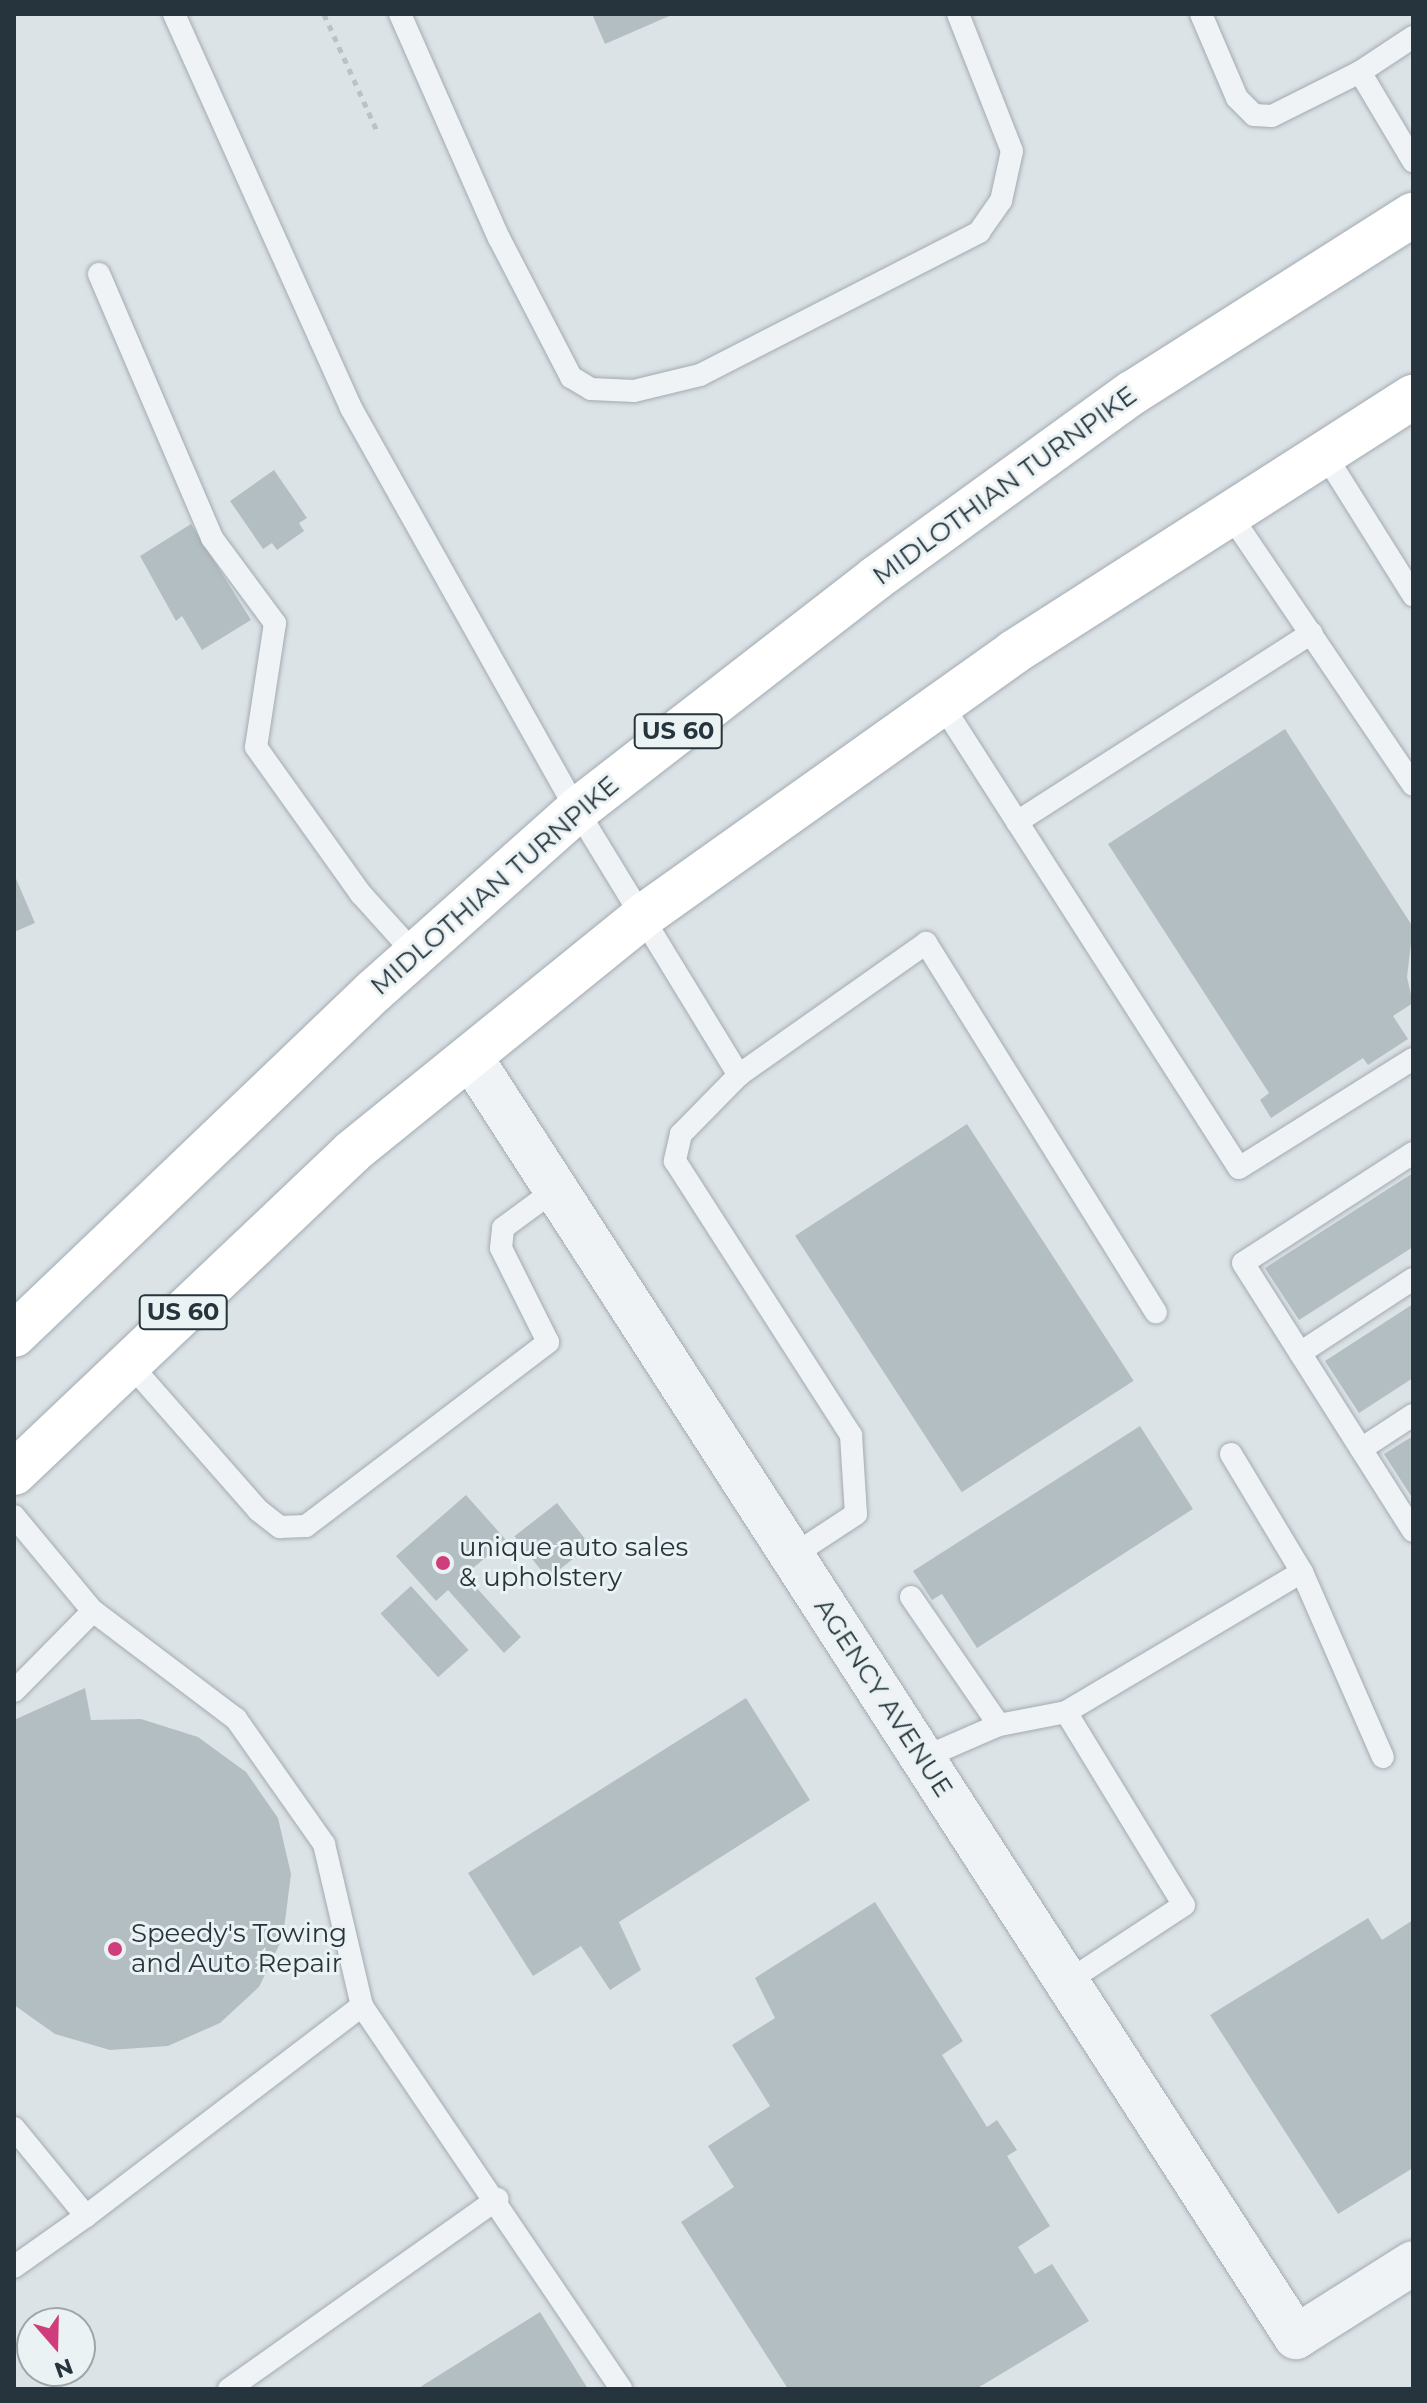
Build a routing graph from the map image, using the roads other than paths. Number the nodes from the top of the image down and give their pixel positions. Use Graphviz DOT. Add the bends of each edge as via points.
graph roads {
  1 [pos="174,14"];
  2 [pos="400,14"];
  3 [pos="958,14"];
  4 [pos="1201,14"];
  5 [pos="1413,37"];
  6 [pos="1360,72"];
  7 [pos="1413,161"];
  8 [pos="1413,215"];
  9 [pos="99,274"];
  10 [pos="1413,397"];
  11 [pos="1324,453"];
  12 [pos="1229,513"];
  13 [pos="1413,595"];
  14 [pos="1311,633"];
  15 [pos="941,703"];
  16 [pos="1413,785"];
  17 [pos="577,810"];
  18 [pos="1017,822"];
  19 [pos="643,916"];
  20 [pos="415,954"];
  21 [pos="471,1058"];
  22 [pos="1413,1059"];
  23 [pos="739,1075"];
  24 [pos="1413,1153"];
  25 [pos="556,1189"];
  26 [pos="1413,1279"];
  27 [pos="1156,1312"];
  28 [pos="14,1335"];
  29 [pos="1300,1353"];
  30 [pos="129,1363"];
  31 [pos="1413,1415"];
  32 [pos="1361,1449"];
  33 [pos="1231,1454"];
  34 [pos="14,1473"];
  35 [pos="14,1516"];
  36 [pos="1413,1531"];
  37 [pos="792,1556"];
  38 [pos="1302,1572"];
  39 [pos="911,1597"];
  40 [pos="93,1611"];
  41 [pos="14,1691"];
  42 [pos="1066,1712"];
  43 [pos="999,1725"];
  44 [pos="1383,1757"];
  45 [pos="923,1758"];
  46 [pos="1067,1982"];
  47 [pos="362,2006"];
  48 [pos="14,2128"];
  49 [pos="497,2199"];
  50 [pos="86,2216"];
  51 [pos="1413,2263"];
  52 [pos="14,2267"];
  53 [pos="229,2389"];
  54 [pos="621,2389"];
  1 -- 17 [label="lane" via="351,408"];
  2 -- 3 [label="lane" via="499,238 571,377 591,389 634,391 700,375 979,232 1001,201 1012,151"];
  4 -- 6 [label="lane" via="1237,98 1254,115 1272,116"];
  5 -- 6 [label="lane"];
  6 -- 7 [label="lane"];
  8 -- 17 [label="main road, MIDLOTHIAN TURNPIKE / US 60" via="1119,402 876,578"];
  9 -- 20 [label="lane" via="212,538 275,623 256,747 361,894"];
  10 -- 11 [label="main road, US 60"];
  11 -- 12 [label="main road, US 60"];
  11 -- 13 [label="lane"];
  12 -- 14 [label="lane"];
  12 -- 15 [label="main road, US 60"];
  14 -- 16 [label="lane"];
  14 -- 18 [label="lane"];
  15 -- 18 [label="lane"];
  15 -- 19 [label="main road, US 60"];
  17 -- 19 [label="lane"];
  17 -- 20 [label="main road, MIDLOTHIAN TURNPIKE / US 60"];
  18 -- 22 [label="lane" via="1239,1168"];
  19 -- 21 [label="main road, US 60"];
  19 -- 23 [label="lane"];
  20 -- 28 [label="main road, MIDLOTHIAN TURNPIKE / US 60"];
  21 -- 25 [label="street, AGENCY AVENUE"];
  21 -- 30 [label="main road, US 60" via="352,1152"];
  23 -- 27 [label="lane" via="926,943"];
  23 -- 37 [label="lane" via="681,1134 675,1161 851,1435 856,1514"];
  24 -- 29 [label="lane" via="1243,1263"];
  25 -- 30 [label="lane" via="503,1228 501,1248 548,1342 306,1526 280,1527 258,1510"];
  25 -- 37 [label="street, AGENCY AVENUE"];
  26 -- 29 [label="lane"];
  29 -- 32 [label="lane"];
  30 -- 34 [label="main road, US 60"];
  31 -- 32 [label="lane"];
  32 -- 36 [label="lane"];
  33 -- 38 [label="lane"];
  35 -- 40 [label="lane"];
  37 -- 45 [label="street, AGENCY AVENUE"];
  38 -- 42 [label="lane"];
  38 -- 44 [label="lane"];
  39 -- 43 [label="lane"];
  40 -- 41 [label="lane"];
  40 -- 47 [label="lane" via="236,1719 324,1844"];
  42 -- 43 [label="lane"];
  42 -- 46 [label="lane" via="1184,1905"];
  43 -- 45 [label="lane"];
  45 -- 46 [label="street, AGENCY AVENUE"];
  46 -- 51 [label="street, AGENCY AVENUE" via="1296,2337"];
  47 -- 49 [label="lane"];
  47 -- 50 [label="lane"];
  48 -- 50 [label="lane"];
  49 -- 53 [label="lane"];
  49 -- 54 [label="lane"];
  50 -- 52 [label="lane"];
}
